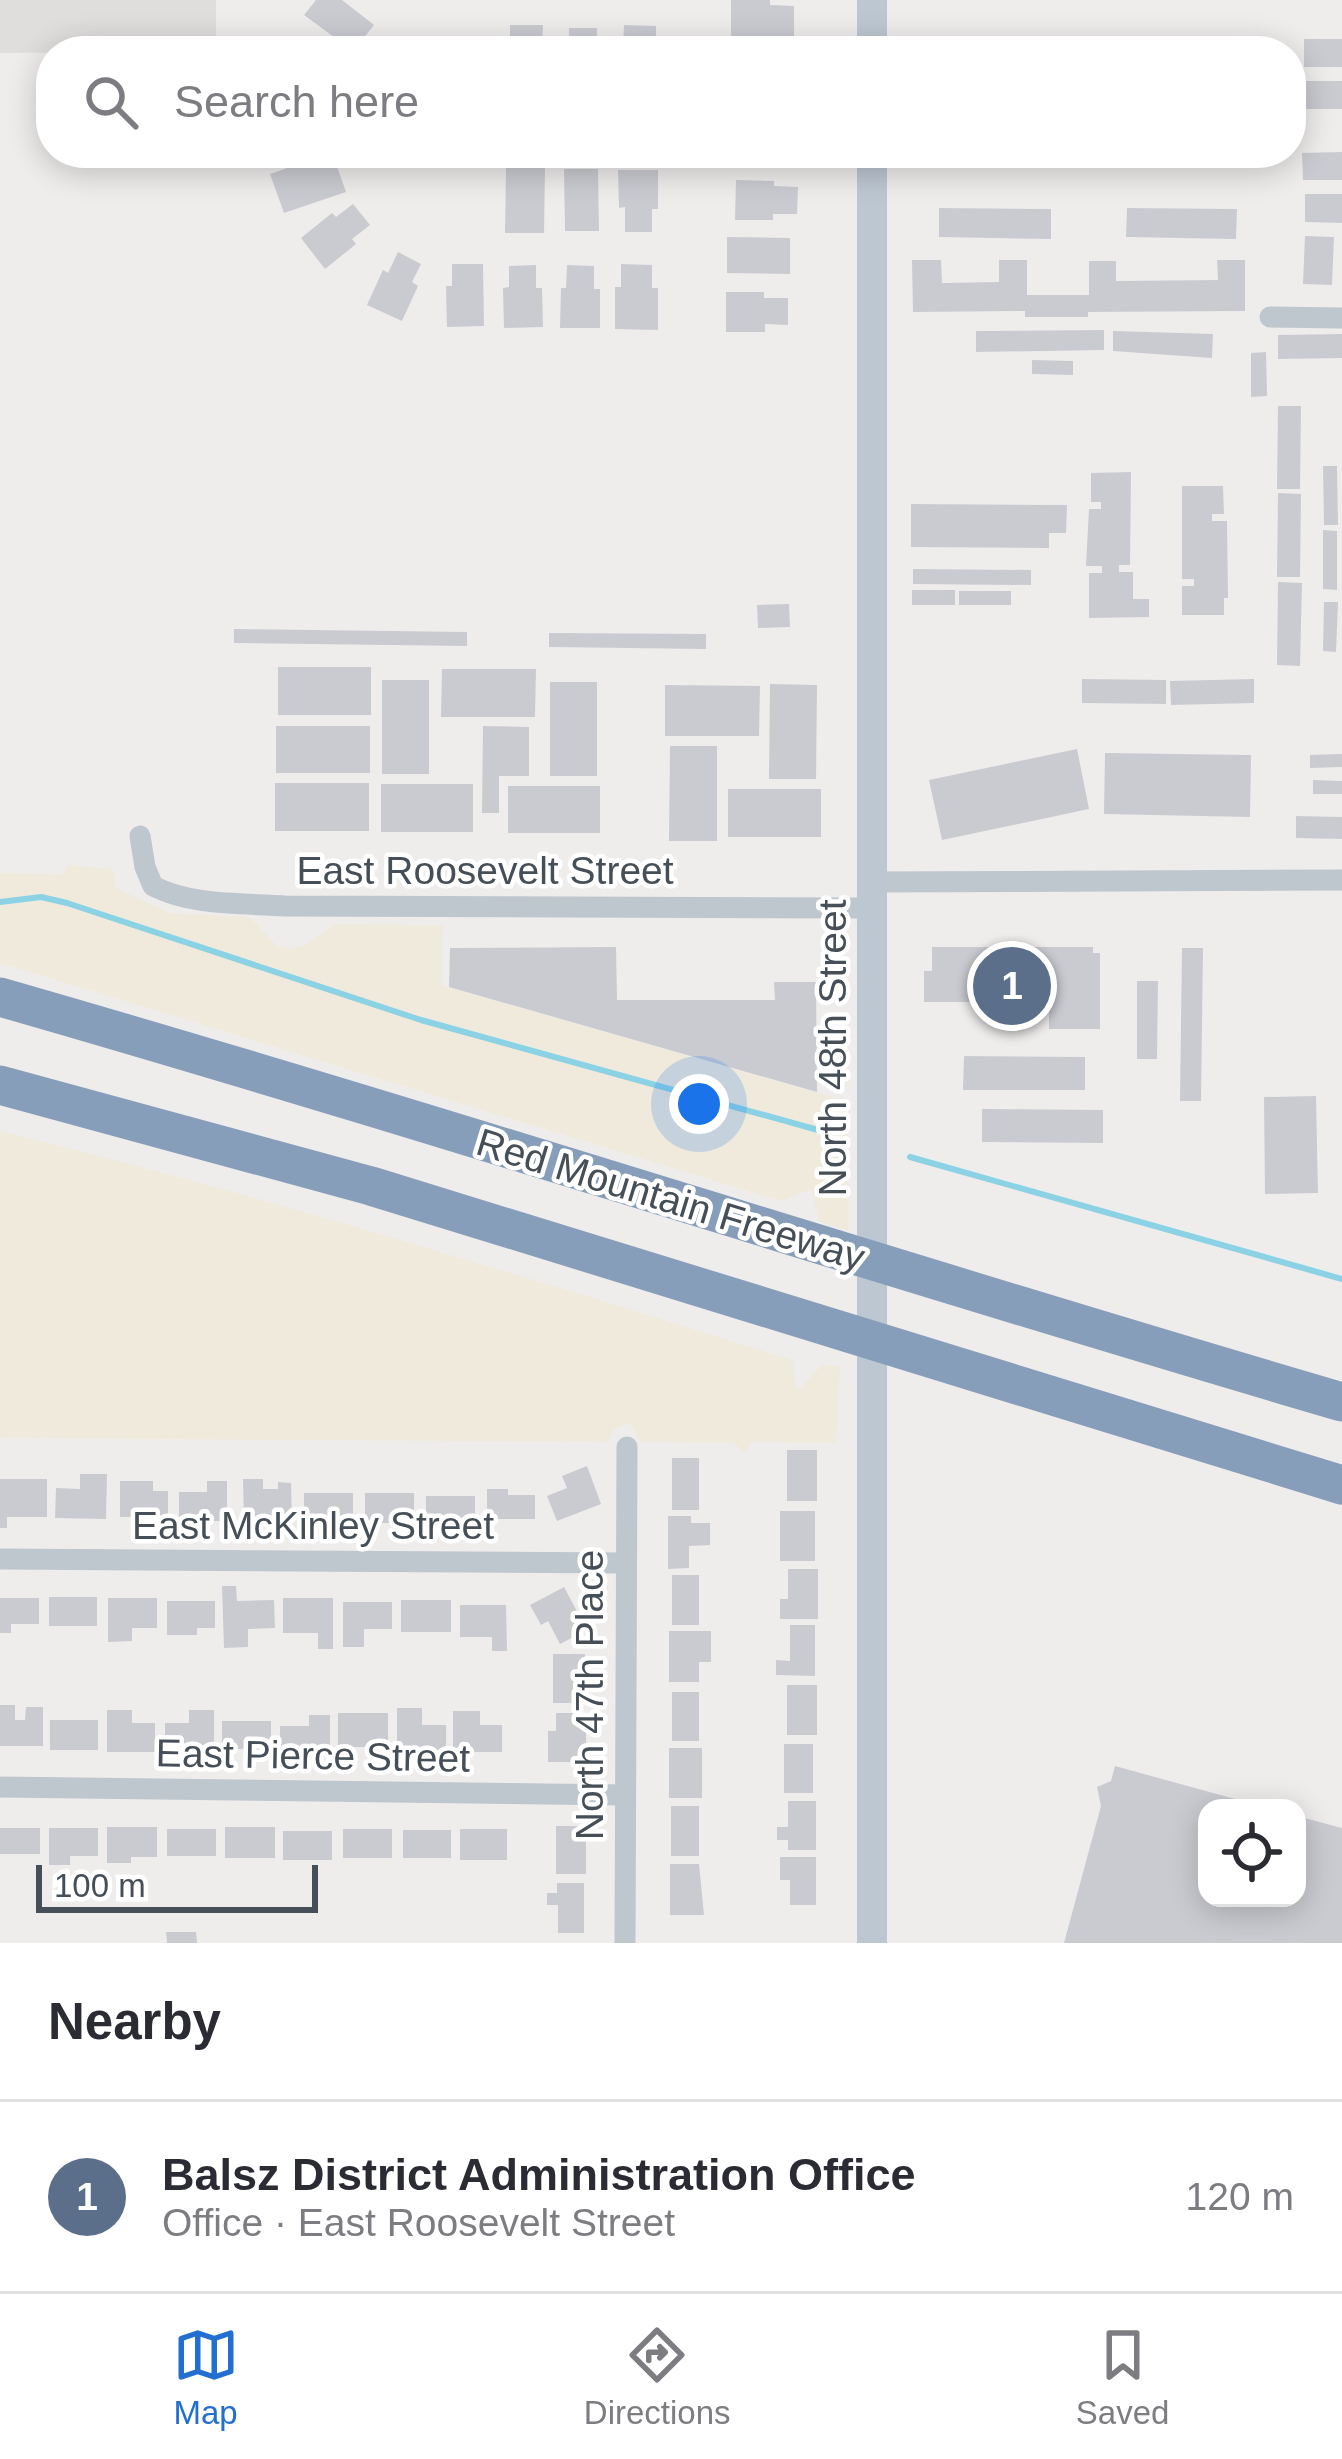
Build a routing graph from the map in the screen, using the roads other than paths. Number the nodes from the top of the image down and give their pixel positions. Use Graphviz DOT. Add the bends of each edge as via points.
graph roads {
  1 [pos="872,0"];
  2 [pos="872,36"];
  3 [pos="872,168"];
  4 [pos="1270,316"];
  5 [pos="1342,318"];
  6 [pos="140,836"];
  7 [pos="1342,880"];
  8 [pos="871,895"];
  9 [pos="0,997"];
  10 [pos="12,1090"];
  11 [pos="942,1363"];
  12 [pos="1342,1402"];
  13 [pos="627,1447"];
  14 [pos="1342,1485"];
  15 [pos="1342,1512"];
  16 [pos="0,1559"];
  17 [pos="625,1563"];
  18 [pos="0,1787"];
  19 [pos="625,1795"];
  20 [pos="625,1943"];
  21 [pos="872,1943"];
  1 -- 2 [label="street"];
  3 -- 8 [label="street, North 48th Street"];
  4 -- 5 [label="street"];
  6 -- 8 [label="street, East Roosevelt Street" via="153,886 199,900 285,906"];
  7 -- 8 [label="street, East Roosevelt Street"];
  8 -- 21 [label="street, North 48th Street"];
  9 -- 12 [label="highway, Red Mountain Freeway"];
  10 -- 11 [label="highway, Red Mountain Freeway" via="327,1173"];
  11 -- 14 [label="highway, Red Mountain Freeway"];
  11 -- 15 [label="highway"];
  13 -- 17 [label="street, North 47th Place"];
  16 -- 17 [label="street, East McKinley Street"];
  17 -- 19 [label="street, North 47th Place"];
  18 -- 19 [label="street, East Pierce Street"];
  19 -- 20 [label="street, North 47th Place"];
}
